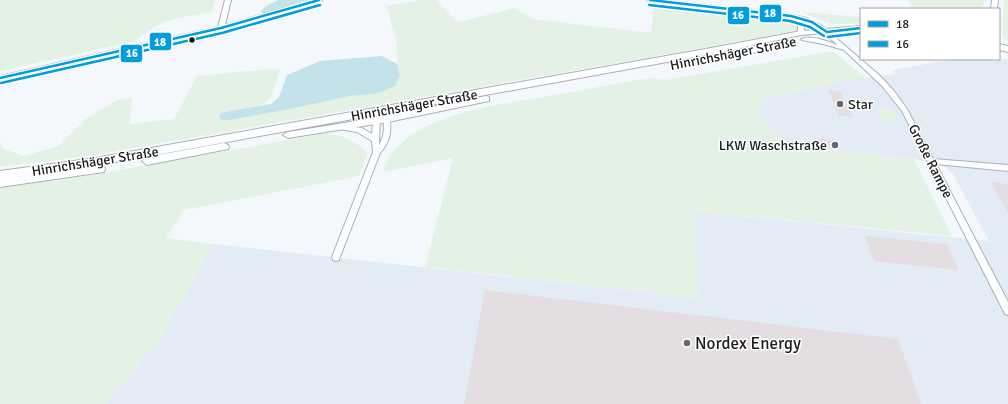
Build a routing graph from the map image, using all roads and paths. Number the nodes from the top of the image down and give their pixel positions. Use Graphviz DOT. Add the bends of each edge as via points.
graph roads {
  1 [pos="228,0"];
  2 [pos="319,0"];
  3 [pos="650,0"];
  4 [pos="700,3"];
  5 [pos="791,16"];
  6 [pos="221,28"];
  7 [pos="860,28"];
  8 [pos="827,32"];
  9 [pos="802,36"];
  10 [pos="849,51"];
  11 [pos="0,78"];
  12 [pos="382,116"];
  13 [pos="338,127"];
  14 [pos="376,140"];
  15 [pos="377,152"];
  16 [pos="931,161"];
  17 [pos="1008,168"];
  18 [pos="0,175"];
  19 [pos="0,183"];
  20 [pos="336,257"];
  21 [pos="1008,311"];
  1 -- 6 [label="street"];
  2 -- 6 [label="street"];
  3 -- 4 [label="street, Große Rampe"];
  4 -- 5 [label="street, Große Rampe"];
  5 -- 8 [label="street, Große Rampe" via="812,22"];
  5 -- 9 [label="street" via="801,24"];
  6 -- 11 [label="street"];
  7 -- 8 [label="main road, Hinrichshäger Straße"];
  8 -- 9 [label="main road, Hinrichshäger Straße"];
  8 -- 10 [label="street, Große Rampe"];
  9 -- 10 [label="street, Hinrichshäger Straße"];
  9 -- 12 [label="main road, Hinrichshäger Straße"];
  10 -- 16 [label="street, Große Rampe" via="876,74 897,97"];
  12 -- 13 [label="main road, Hinrichshäger Straße"];
  12 -- 14 [label="street"];
  12 -- 15 [label="street" via="388,133 384,145"];
  12 -- 18 [label="main road, Hinrichshäger Straße"];
  13 -- 14 [label="street" via="359,130"];
  13 -- 19 [label="main road, Hinrichshäger Straße" via="83,172"];
  14 -- 15 [label="street"];
  15 -- 20 [label="street"];
  16 -- 17 [label="street"];
  16 -- 21 [label="street, Große Rampe"];
}
